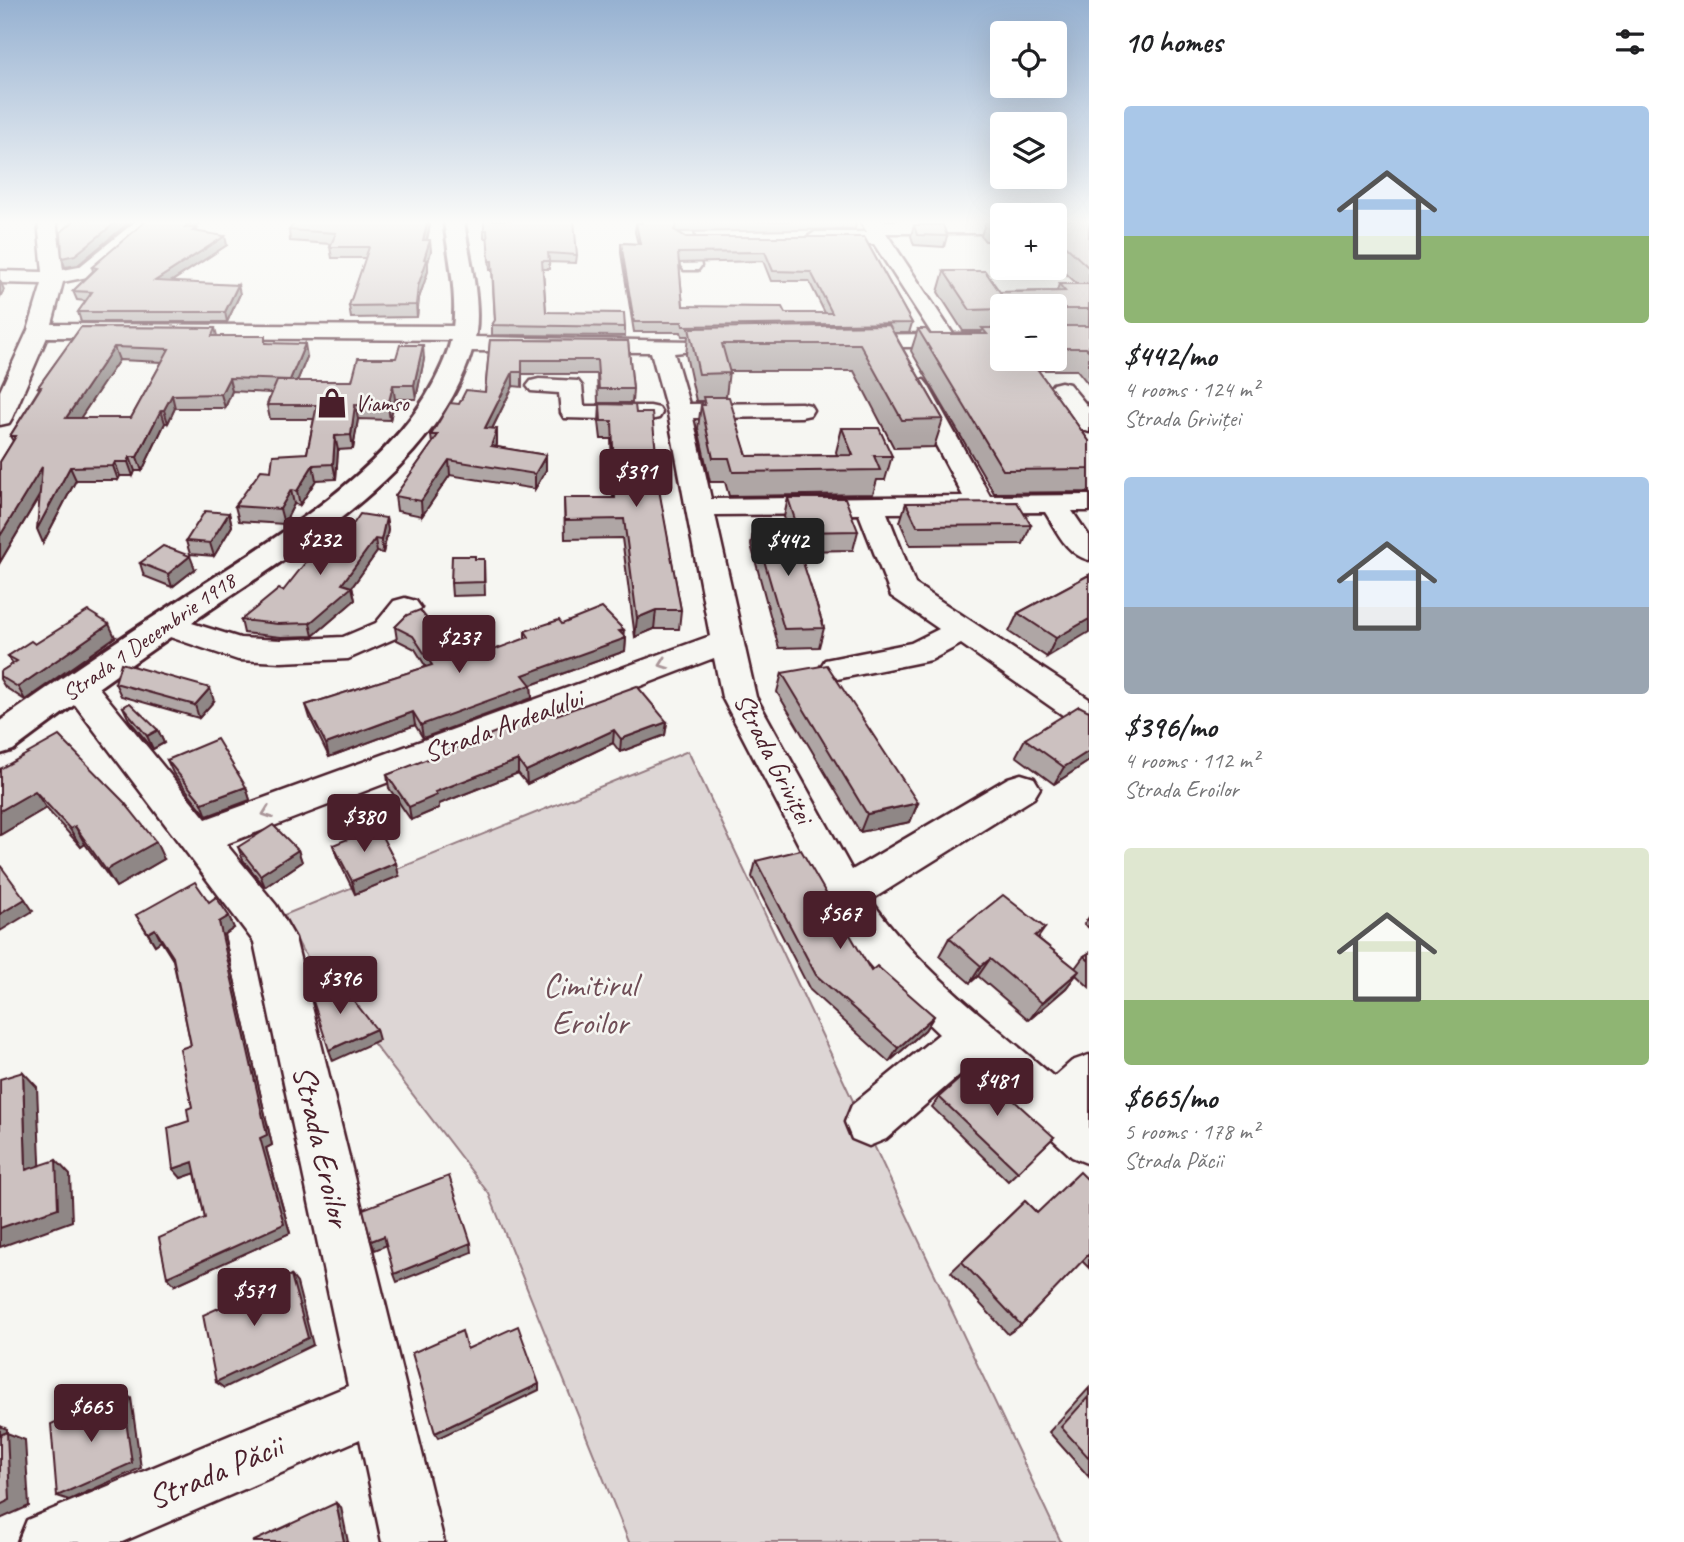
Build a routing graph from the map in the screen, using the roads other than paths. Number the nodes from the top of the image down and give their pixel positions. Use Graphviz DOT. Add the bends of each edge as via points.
graph roads {
  1 [pos="50,293"];
  2 [pos="459,293"];
  3 [pos="916,293"];
  4 [pos="39,330"];
  5 [pos="462,339"];
  6 [pos="990,340"];
  7 [pos="947,341"];
  8 [pos="892,342"];
  9 [pos="824,343"];
  10 [pos="662,346"];
  11 [pos="702,346"];
  12 [pos="539,386"];
  13 [pos="1061,389"];
  14 [pos="801,410"];
  15 [pos="679,412"];
  16 [pos="0,418"];
  17 [pos="1089,424"];
  18 [pos="1053,503"];
  19 [pos="1089,503"];
  20 [pos="981,504"];
  21 [pos="870,505"];
  22 [pos="699,506"];
  23 [pos="1089,551"];
  24 [pos="405,608"];
  25 [pos="166,625"];
  26 [pos="962,630"];
  27 [pos="728,640"];
  28 [pos="837,667"];
  29 [pos="79,686"];
  30 [pos="1089,716"];
  31 [pos="0,740"];
  32 [pos="1021,788"];
  33 [pos="199,838"];
  34 [pos="845,895"];
  35 [pos="972,1035"];
  36 [pos="1089,1077"];
  37 [pos="1054,1108"];
  38 [pos="869,1122"];
  39 [pos="1089,1140"];
  40 [pos="381,1401"];
  41 [pos="49,1542"];
  42 [pos="413,1542"];
  1 -- 4 [label="street"];
  2 -- 5 [label="main road, Strada 1 Decembrie 1918"];
  3 -- 7 [label="street"];
  4 -- 5 [label="street"];
  4 -- 16 [label="street"];
  5 -- 10 [label="street"];
  5 -- 25 [label="main road, Strada 1 Decembrie 1918" via="436,399 389,458 337,505"];
  6 -- 7 [label="street"];
  7 -- 8 [label="street"];
  8 -- 9 [label="street"];
  8 -- 20 [label="street"];
  10 -- 11 [label="street"];
  10 -- 15 [label="street, Strada Griviței"];
  12 -- 15 [label="street" via="570,386 573,413"];
  13 -- 17 [label="street"];
  14 -- 15 [label="street"];
  15 -- 22 [label="street, Strada Griviței"];
  18 -- 19 [label="street"];
  18 -- 20 [label="street"];
  18 -- 23 [label="street"];
  20 -- 21 [label="street"];
  21 -- 22 [label="street"];
  21 -- 26 [label="street" via="902,589"];
  22 -- 27 [label="street, Strada Griviței"];
  24 -- 25 [label="street" via="387,630 348,648 238,649"];
  25 -- 29 [label="main road, Strada 1 Decembrie 1918"];
  26 -- 28 [label="street" via="919,652"];
  26 -- 30 [label="street"];
  27 -- 33 [label="street, Strada Ardealului, one-way"];
  27 -- 34 [label="street, Strada Griviței" via="739,696"];
  29 -- 31 [label="main road, Strada 1 Decembrie 1918"];
  29 -- 33 [label="street, Strada Eroilor"];
  32 -- 34 [label="street"];
  33 -- 40 [label="street, Strada Eroilor" via="274,938"];
  34 -- 35 [label="street, Strada Griviței" via="899,968"];
  35 -- 37 [label="street, Strada Griviței"];
  35 -- 38 [label="street"];
  36 -- 37 [label="street"];
  37 -- 39 [label="street, Strada Griviței"];
  40 -- 41 [label="street, Strada Păcii"];
  40 -- 42 [label="street, Strada Eroilor"];
}
